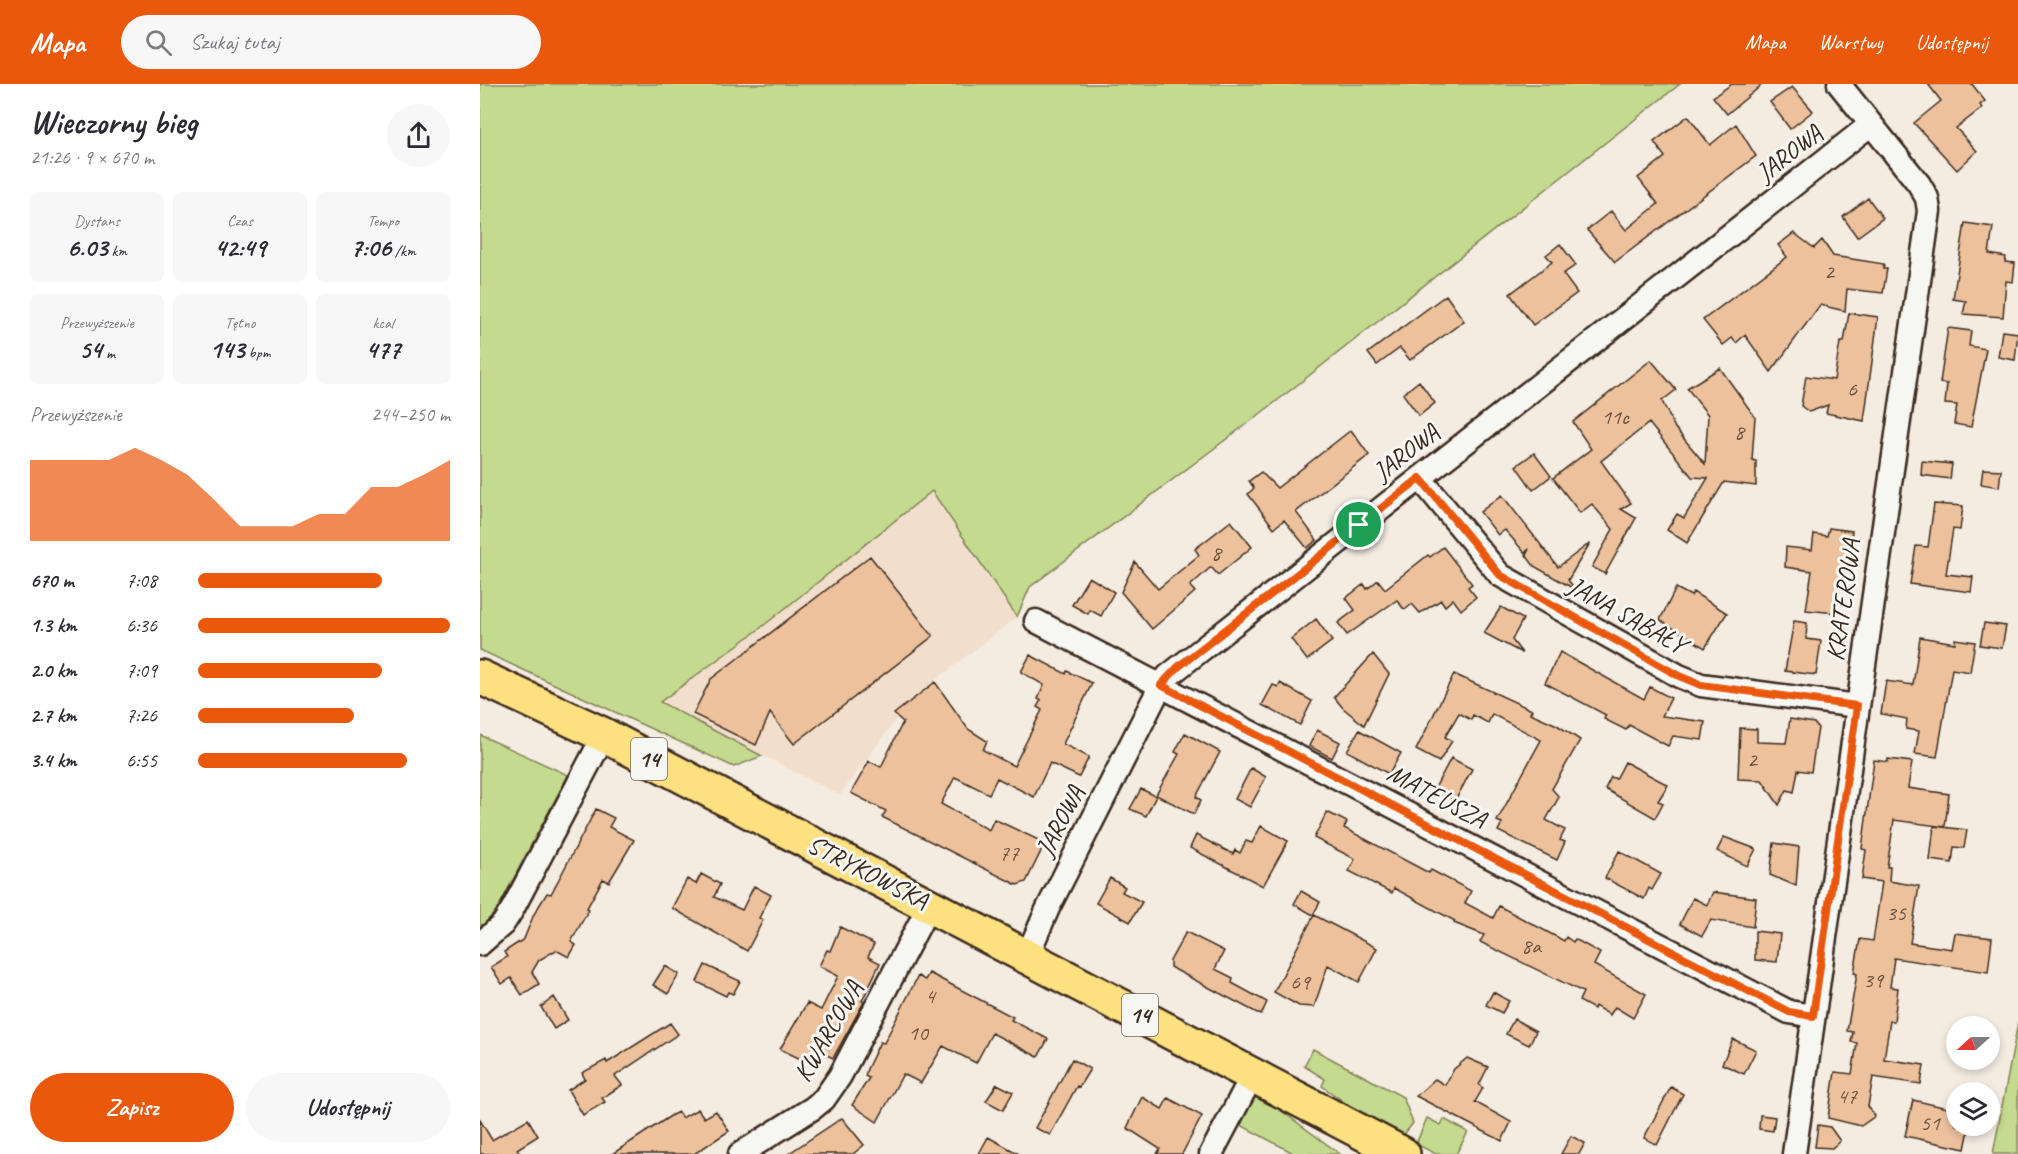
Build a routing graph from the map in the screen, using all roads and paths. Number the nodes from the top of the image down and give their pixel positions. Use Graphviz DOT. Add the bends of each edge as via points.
graph roads {
  1 [pos="1839,84"];
  2 [pos="1870,125"];
  3 [pos="1420,478"];
  4 [pos="1036,621"];
  5 [pos="480,677"];
  6 [pos="1161,685"];
  7 [pos="1857,706"];
  8 [pos="604,735"];
  9 [pos="930,904"];
  10 [pos="480,944"];
  11 [pos="1027,956"];
  12 [pos="1813,1016"];
  13 [pos="1253,1074"];
  14 [pos="740,1154"];
  15 [pos="1211,1154"];
  16 [pos="1358,1154"];
  17 [pos="1403,1154"];
  18 [pos="1794,1154"];
  1 -- 2 [label="street, KRATEROWA"];
  2 -- 3 [label="street, JAROWA"];
  2 -- 7 [label="street, KRATEROWA" via="1919,184 1929,211"];
  3 -- 6 [label="street, JAROWA" via="1178,667"];
  3 -- 7 [label="street, JANA SABAŁY" via="1500,575 1679,676 1701,685"];
  4 -- 6 [label="street, MATEUSZA"];
  5 -- 8 [label="main road, STRYKOWSKA / 14"];
  6 -- 11 [label="street, JAROWA"];
  6 -- 12 [label="street, MATEUSZA" via="1789,1012"];
  7 -- 12 [label="street, KRATEROWA"];
  8 -- 9 [label="main road, STRYKOWSKA / 14"];
  8 -- 10 [label="street" via="512,910 503,924"];
  9 -- 11 [label="main road, STRYKOWSKA / 14"];
  9 -- 14 [label="street, KWARCOWA" via="840,1076 824,1099"];
  11 -- 13 [label="main road, STRYKOWSKA / 14"];
  12 -- 18 [label="street, KRATEROWA"];
  13 -- 15 [label="street"];
  13 -- 16 [label="main road, STRYKOWSKA / 14"];
  13 -- 17 [label="main road, STRYKOWSKA / 14"];
}
